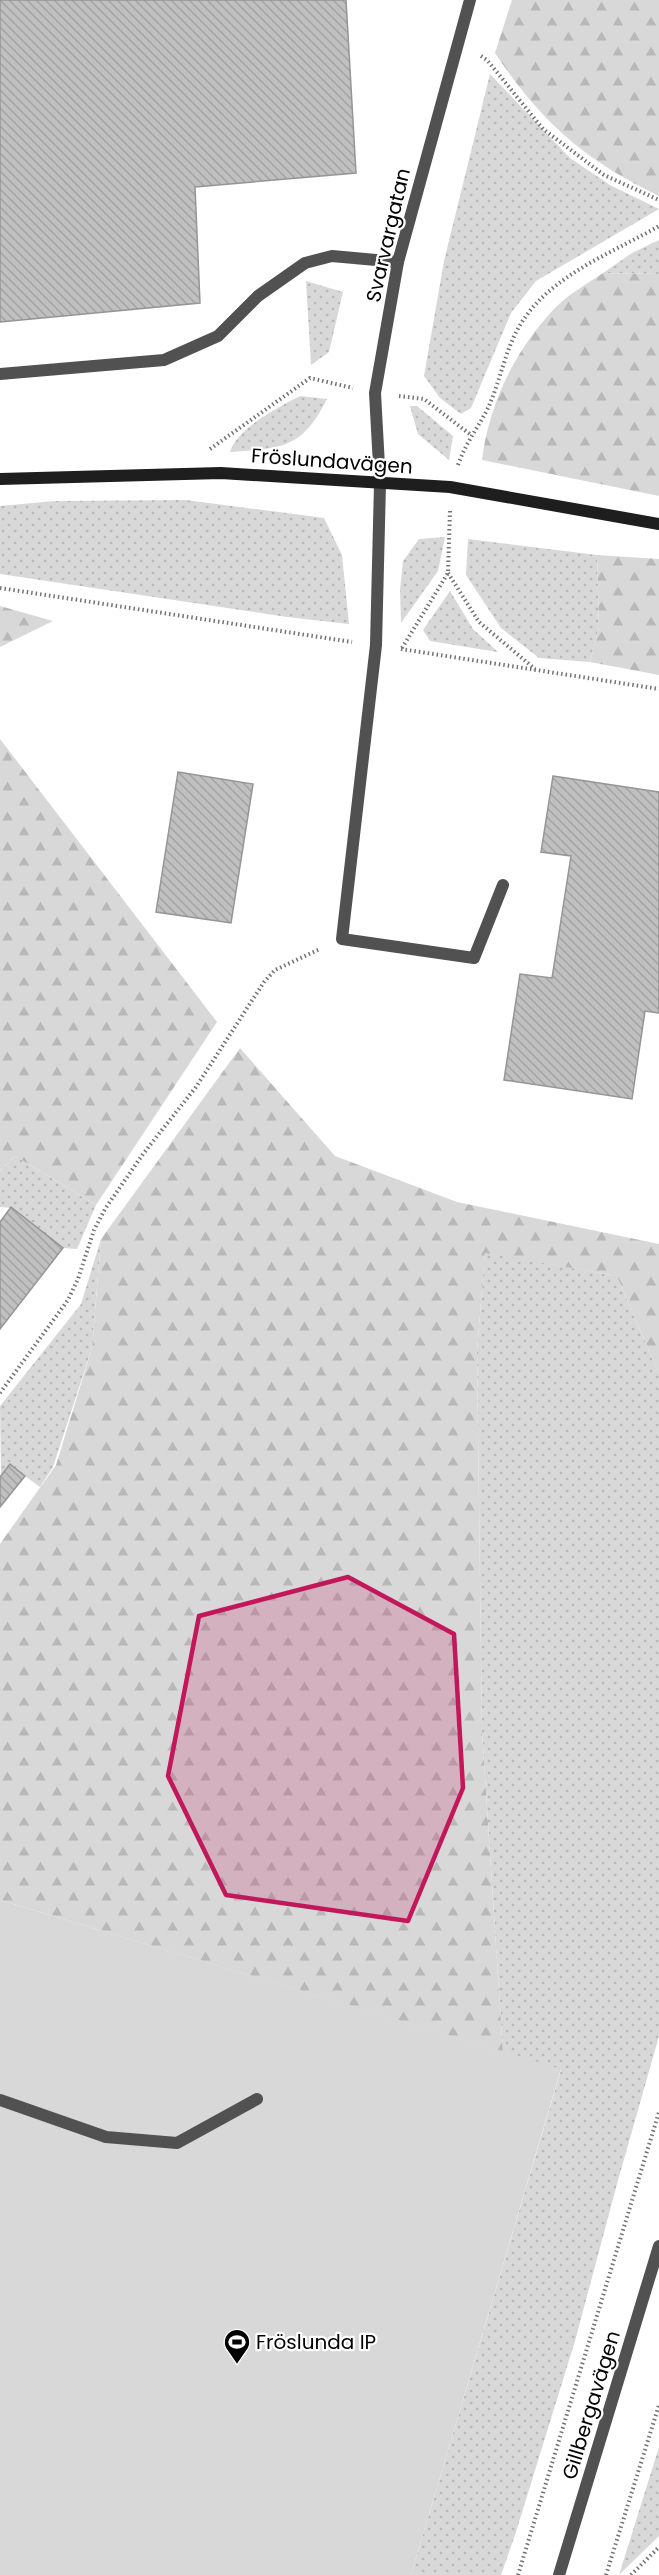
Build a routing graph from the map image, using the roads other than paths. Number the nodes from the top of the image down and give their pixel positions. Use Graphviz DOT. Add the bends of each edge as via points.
graph roads {
  1 [pos="470,0"];
  2 [pos="398,262"];
  3 [pos="0,374"];
  4 [pos="0,479"];
  5 [pos="380,484"];
  6 [pos="659,524"];
  7 [pos="502,885"];
  8 [pos="257,2099"];
  9 [pos="0,2100"];
  10 [pos="659,2246"];
  11 [pos="559,2575"];
  1 -- 2 [label="street, Svarvargatan"];
  2 -- 3 [label="street" via="332,256 305,262 258,296 218,336 164,360"];
  2 -- 5 [label="street, Svarvargatan" via="375,393"];
  4 -- 5 [label="main road, Fröslundavägen" via="221,473"];
  5 -- 6 [label="main road, Fröslundavägen" via="450,487"];
  5 -- 7 [label="street, Svarvargatan" via="376,645 342,939 474,958"];
  8 -- 9 [label="street" via="177,2143 106,2137"];
  10 -- 11 [label="street, Gillbergavägen"];
}
